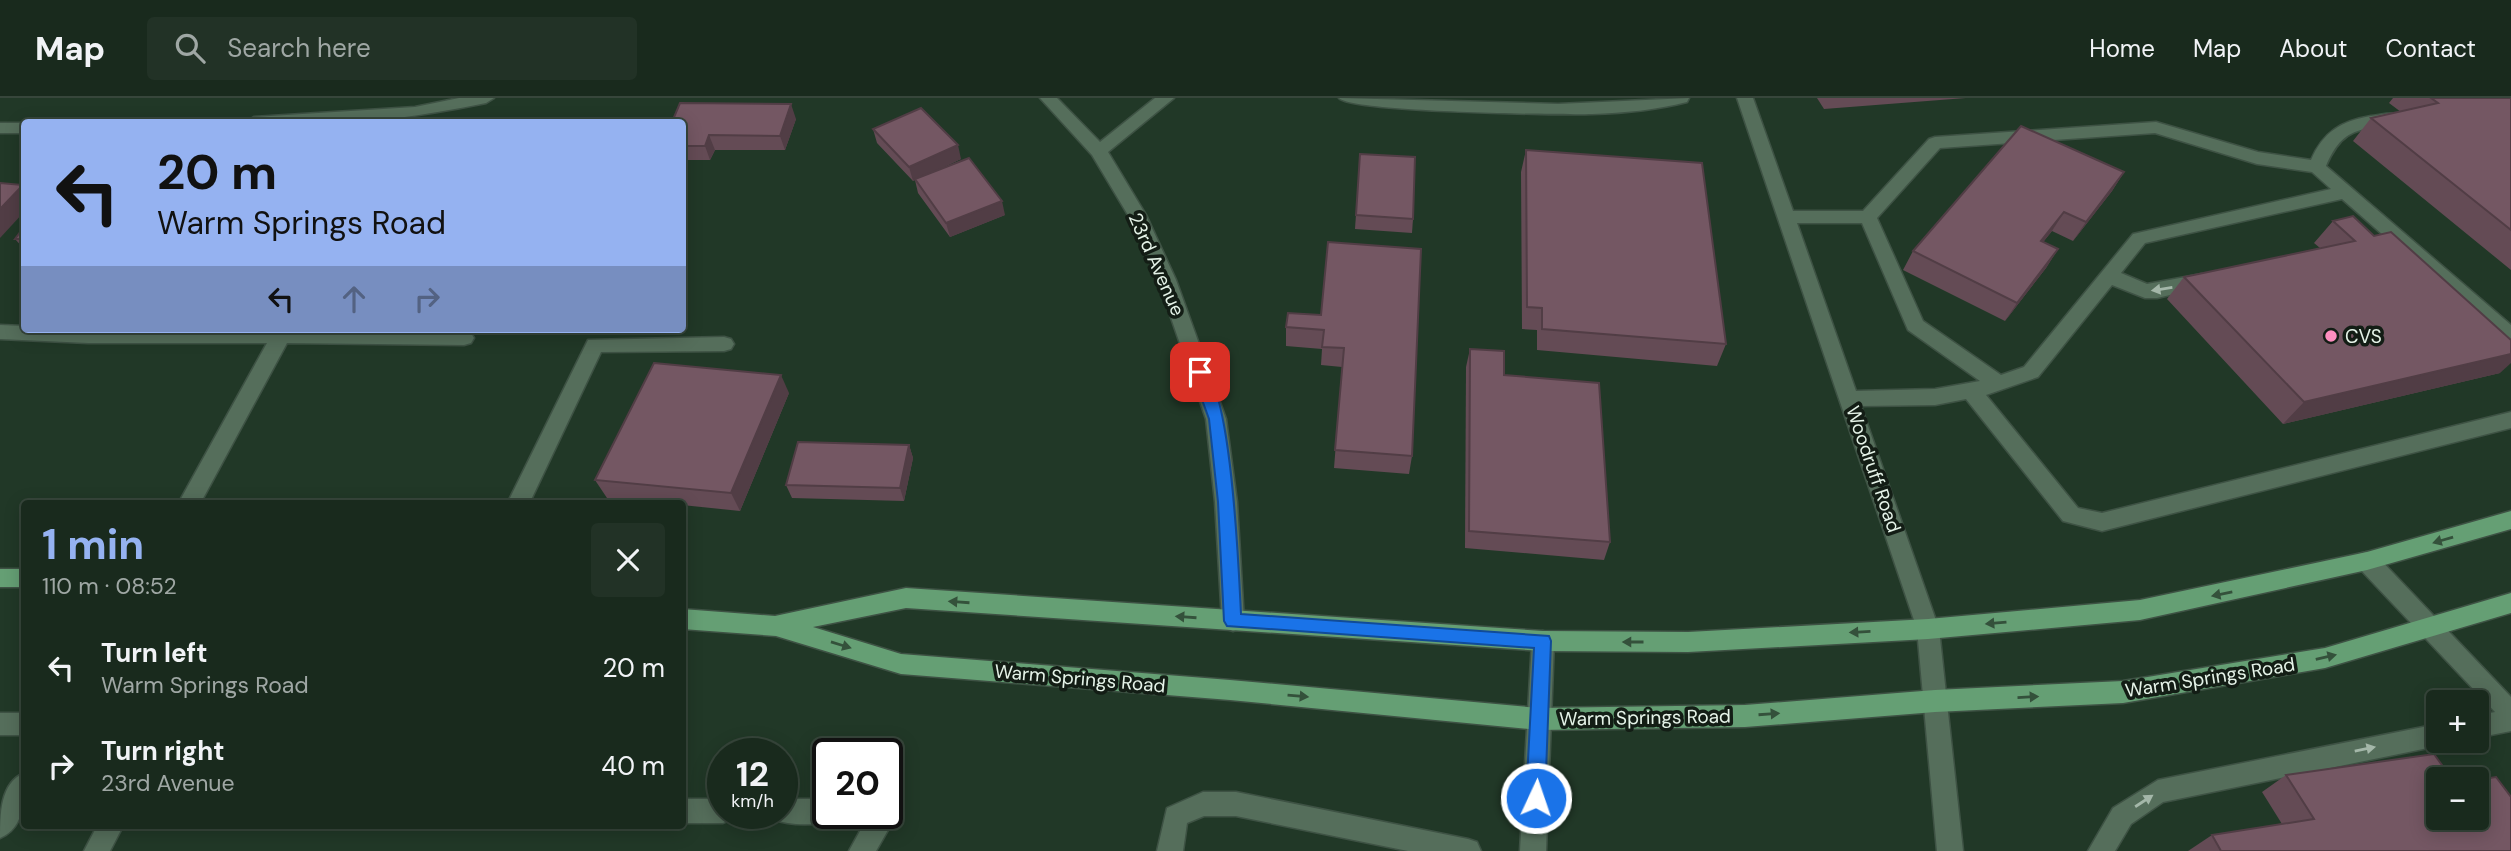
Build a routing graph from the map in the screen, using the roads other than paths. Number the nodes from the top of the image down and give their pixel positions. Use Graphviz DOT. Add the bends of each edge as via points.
graph roads {
  1 [pos="486,98"];
  2 [pos="1048,98"];
  3 [pos="1166,98"];
  4 [pos="1347,98"];
  5 [pos="1681,98"];
  6 [pos="1745,98"];
  7 [pos="2393,118"];
  8 [pos="302,119"];
  9 [pos="0,128"];
  10 [pos="21,128"];
  11 [pos="1099,152"];
  12 [pos="2317,167"];
  13 [pos="2345,192"];
  14 [pos="1787,217"];
  15 [pos="1868,217"];
  16 [pos="2396,236"];
  17 [pos="2370,242"];
  18 [pos="2109,276"];
  19 [pos="2221,276"];
  20 [pos="0,332"];
  21 [pos="21,333"];
  22 [pos="22,333"];
  23 [pos="281,336"];
  24 [pos="2511,336"];
  25 [pos="464,338"];
  26 [pos="724,344"];
  27 [pos="1998,383"];
  28 [pos="1971,390"];
  29 [pos="1850,399"];
  30 [pos="2511,420"];
  31 [pos="191,500"];
  32 [pos="520,500"];
  33 [pos="2511,520"];
  34 [pos="2367,561"];
  35 [pos="0,578"];
  36 [pos="21,578"];
  37 [pos="2511,603"];
  38 [pos="686,619"];
  39 [pos="1233,621"];
  40 [pos="776,626"];
  41 [pos="2430,628"];
  42 [pos="1928,629"];
  43 [pos="1543,641"];
  44 [pos="1935,701"];
  45 [pos="2511,713"];
  46 [pos="1539,719"];
  47 [pos="2511,720"];
  48 [pos="0,724"];
  49 [pos="21,724"];
  50 [pos="2489,724"];
  51 [pos="2426,736"];
  52 [pos="21,789"];
  53 [pos="686,811"];
  54 [pos="707,811"];
  55 [pos="0,826"];
  56 [pos="108,829"];
  57 [pos="874,829"];
  58 [pos="97,851"];
  59 [pos="862,851"];
  60 [pos="1170,851"];
  61 [pos="1468,851"];
  62 [pos="1534,851"];
  63 [pos="1950,851"];
  64 [pos="2101,851"];
  1 -- 8 [label="street" via="415,112"];
  2 -- 11 [label="street, 23rd Avenue"];
  3 -- 11 [label="street"];
  4 -- 5 [label="street" via="1549,108 1651,105"];
  6 -- 14 [label="street, Woodruff Road"];
  7 -- 12 [label="street" via="2346,127 2327,141"];
  9 -- 10 [label="street"];
  11 -- 39 [label="street, 23rd Avenue" via="1137,215 1167,280 1216,419 1227,502"];
  12 -- 13 [label="street"];
  12 -- 15 [label="street" via="2257,158 2157,127 1935,143"];
  13 -- 16 [label="street"];
  13 -- 18 [label="street" via="2139,238"];
  14 -- 15 [label="street"];
  14 -- 29 [label="street, Woodruff Road"];
  15 -- 27 [label="street" via="1915,325"];
  16 -- 17 [label="street"];
  16 -- 24 [label="street"];
  19 -- 18 [label="street, one-way" via="2157,291 2145,291"];
  18 -- 27 [label="street" via="2031,372"];
  20 -- 21 [label="street"];
  22 -- 23 [label="street"];
  23 -- 25 [label="street"];
  23 -- 31 [label="street"];
  26 -- 32 [label="street" via="594,345"];
  27 -- 28 [label="street"];
  28 -- 29 [label="street" via="1935,397"];
  28 -- 30 [label="street" via="2071,515 2102,522"];
  29 -- 42 [label="street, Woodruff Road"];
  33 -- 34 [label="main road, Warm Springs Road, one-way"];
  34 -- 41 [label="street"];
  34 -- 42 [label="main road, Warm Springs Road, one-way" via="2140,610"];
  35 -- 36 [label="main road"];
  37 -- 41 [label="main road, Warm Springs Road"];
  38 -- 40 [label="main road, Warm Springs Road"];
  39 -- 40 [label="main road, Warm Springs Road, one-way" via="906,598"];
  39 -- 43 [label="main road, Warm Springs Road"];
  40 -- 46 [label="main road, Warm Springs Road, one-way" via="901,664"];
  44 -- 41 [label="main road, Warm Springs Road, one-way" via="2123,692 2325,658"];
  41 -- 45 [label="street"];
  42 -- 43 [label="main road, Warm Springs Road, one-way" via="1688,642"];
  42 -- 44 [label="street, Woodruff Road"];
  43 -- 46 [label="street"];
  46 -- 44 [label="main road, Warm Springs Road, one-way" via="1745,716"];
  44 -- 63 [label="street, Woodruff Road"];
  46 -- 62 [label="street"];
  47 -- 50 [label="street"];
  48 -- 49 [label="street"];
  64 -- 51 [label="street, one-way" via="2122,816 2158,792"];
  52 -- 55 [label="street"];
  53 -- 54 [label="street"];
  56 -- 58 [label="street"];
  57 -- 59 [label="street"];
  60 -- 61 [label="street" via="1177,816 1202,804 1236,804"];
}
